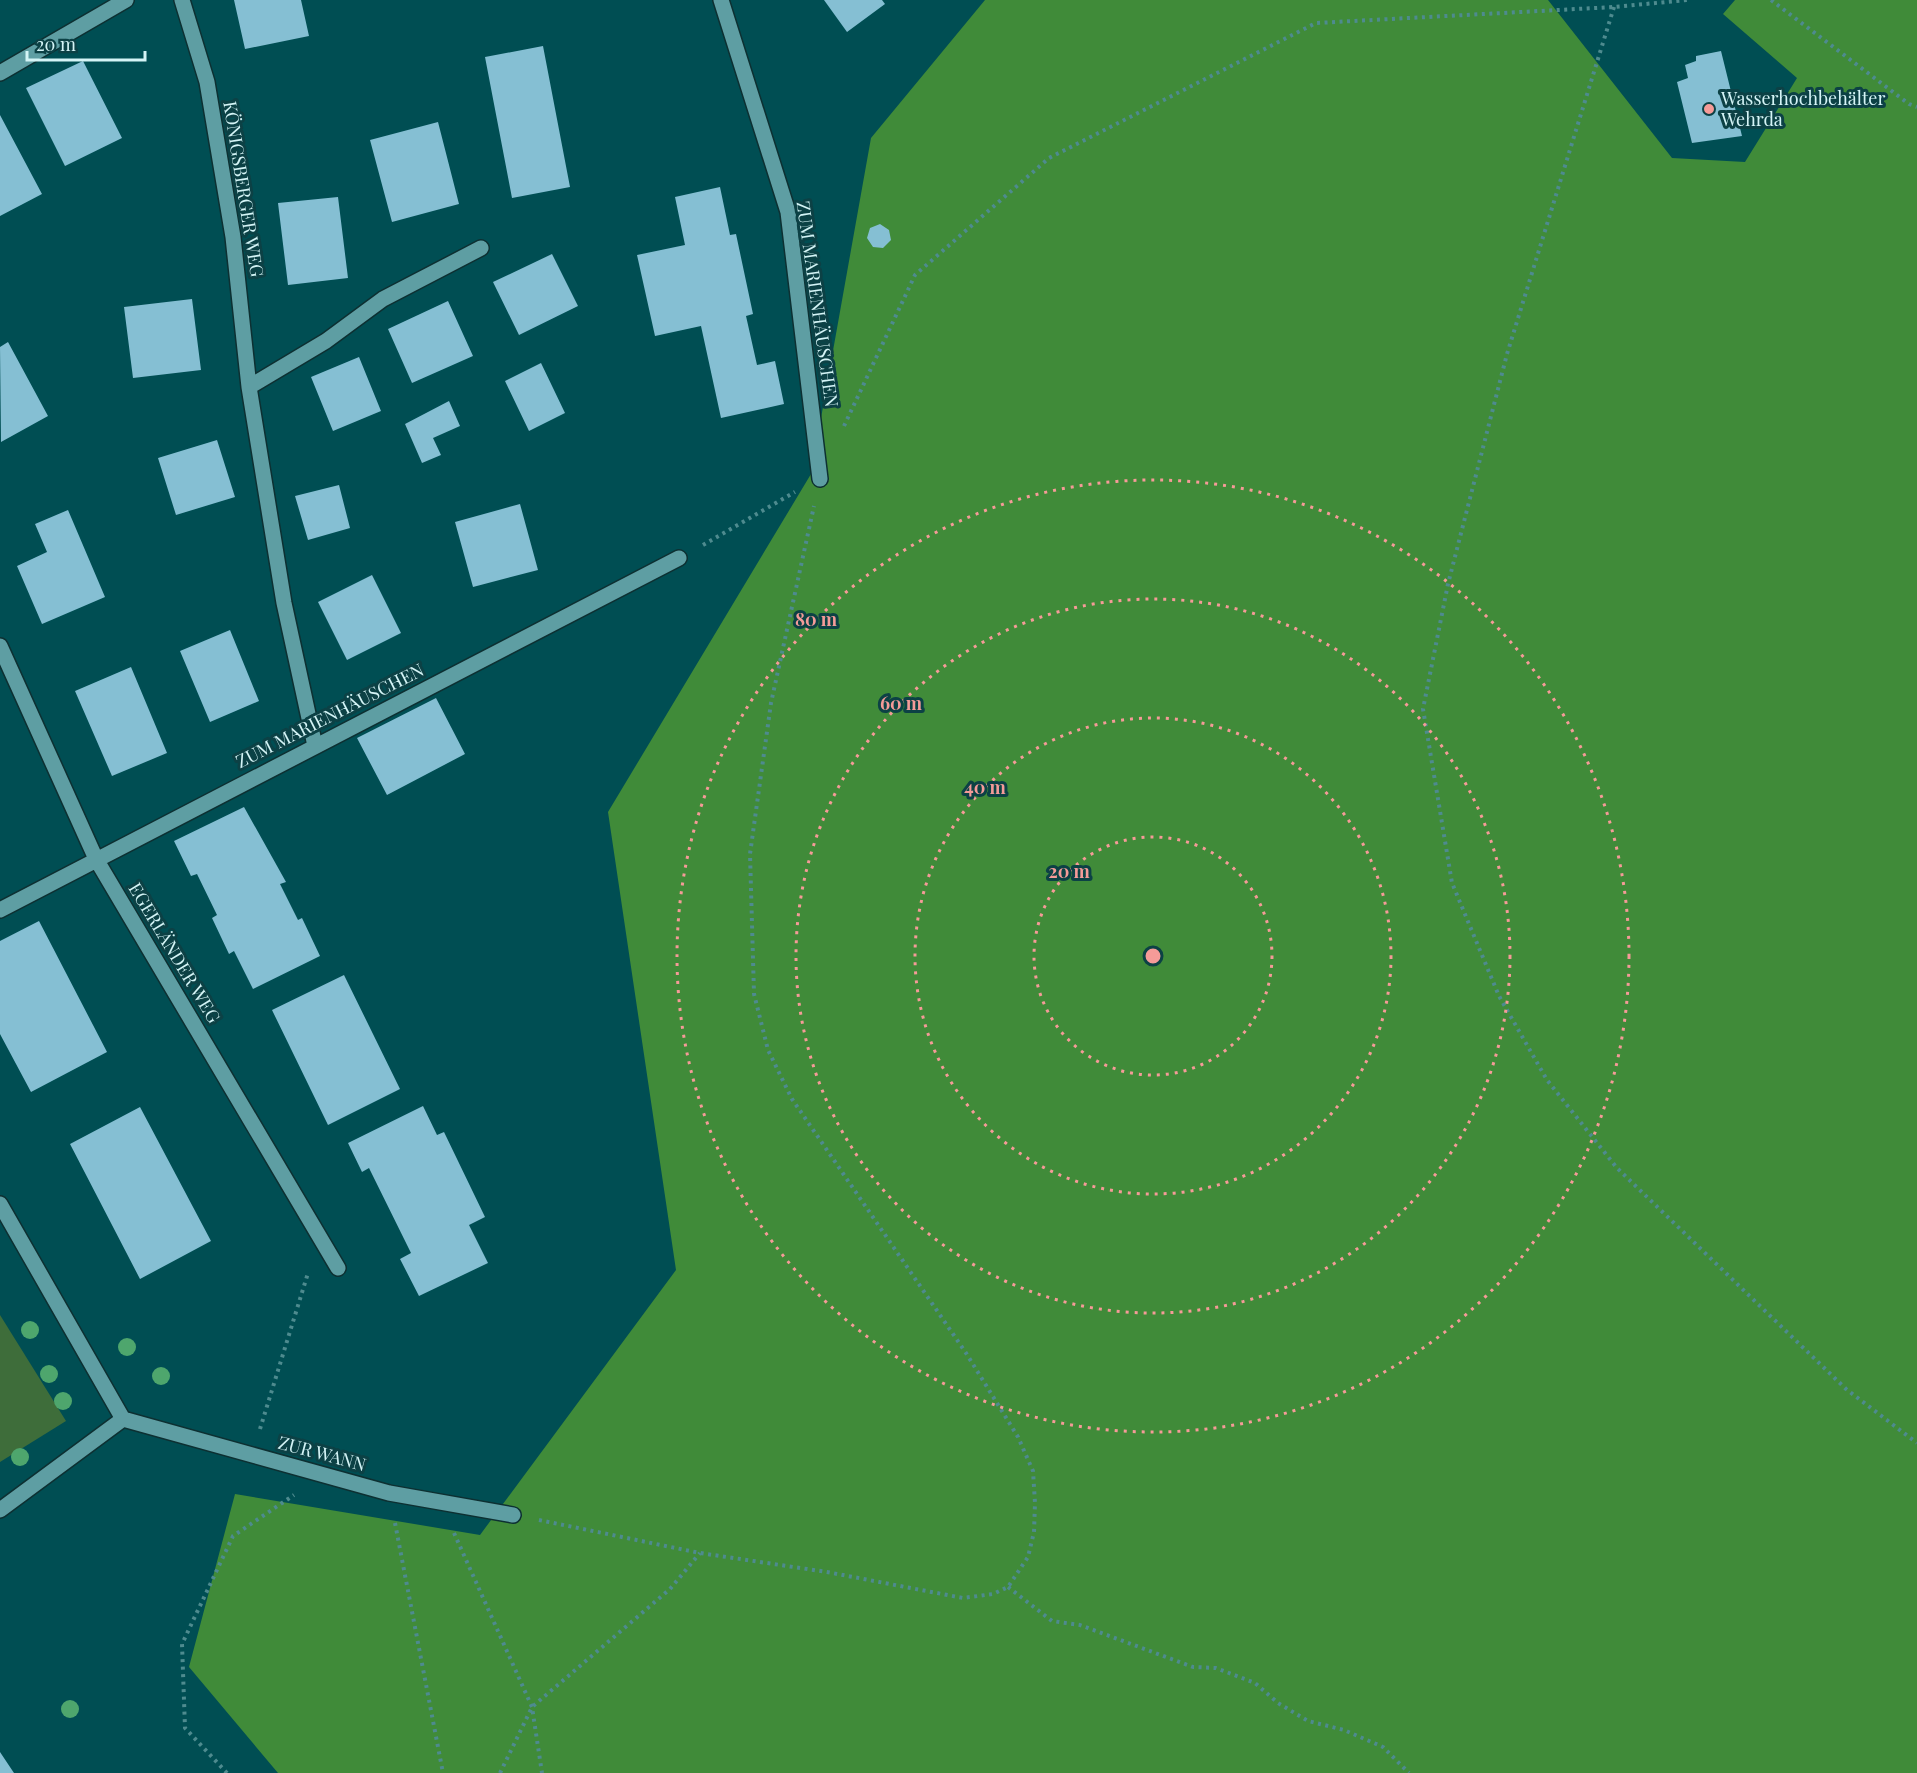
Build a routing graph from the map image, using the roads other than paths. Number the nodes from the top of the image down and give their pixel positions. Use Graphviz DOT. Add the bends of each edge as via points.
graph roads {
  1 [pos="126,0"];
  2 [pos="182,0"];
  3 [pos="721,0"];
  4 [pos="0,73"];
  5 [pos="481,248"];
  6 [pos="249,387"];
  7 [pos="820,478"];
  8 [pos="679,558"];
  9 [pos="0,646"];
  10 [pos="315,746"];
  11 [pos="96,859"];
  12 [pos="0,910"];
  13 [pos="0,1204"];
  14 [pos="338,1268"];
  15 [pos="123,1419"];
  16 [pos="0,1510"];
  17 [pos="513,1515"];
  1 -- 4 [label="street"];
  2 -- 6 [label="street, KÖNIGSBERGER WEG" via="207,82 233,237"];
  3 -- 7 [label="street, ZUM MARIENHÄUSCHEN" via="788,212"];
  5 -- 6 [label="street" via="383,299 326,341"];
  6 -- 10 [label="street, KÖNIGSBERGER WEG" via="284,603"];
  8 -- 10 [label="street, ZUM MARIENHÄUSCHEN"];
  9 -- 11 [label="street, EGERLÄNDER WEG"];
  10 -- 11 [label="street, ZUM MARIENHÄUSCHEN"];
  11 -- 12 [label="street, ZUM MARIENHÄUSCHEN"];
  11 -- 14 [label="street, EGERLÄNDER WEG"];
  13 -- 15 [label="street"];
  15 -- 16 [label="street"];
  15 -- 17 [label="street, ZUR WANN" via="389,1492"];
}
